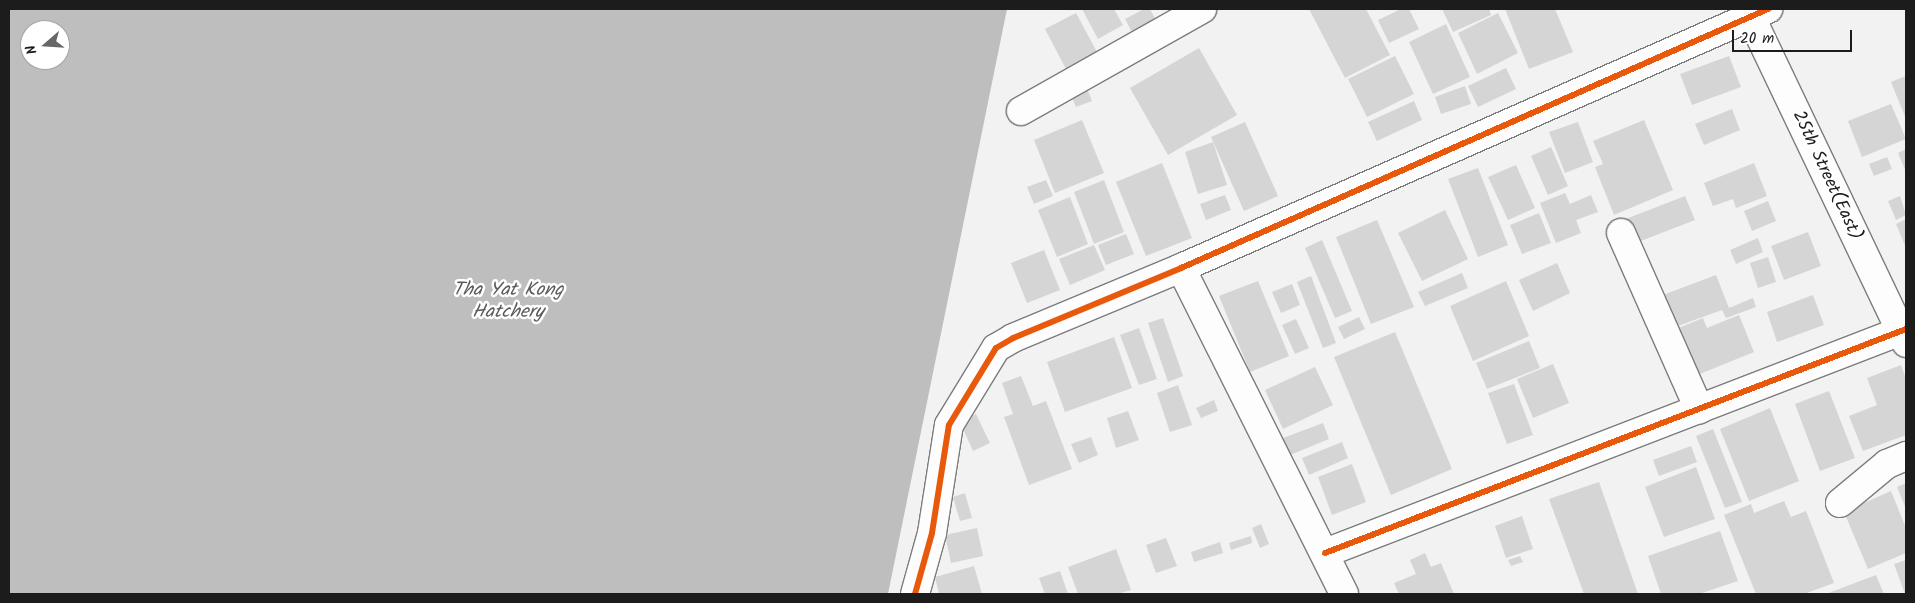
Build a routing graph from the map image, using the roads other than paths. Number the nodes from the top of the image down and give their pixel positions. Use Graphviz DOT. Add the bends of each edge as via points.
graph roads {
  1 [pos="1202,9"];
  2 [pos="1755,11"];
  3 [pos="1020,112"];
  4 [pos="1621,233"];
  5 [pos="1181,268"];
  6 [pos="1904,335"];
  7 [pos="1699,409"];
  8 [pos="1906,456"];
  9 [pos="1840,503"];
  10 [pos="1325,553"];
  11 [pos="915,594"];
  12 [pos="1344,594"];
  1 -- 3 [label="street"];
  2 -- 5 [label="street"];
  2 -- 6 [label="street, 25th Street(East)"];
  4 -- 7 [label="street"];
  5 -- 10 [label="street"];
  5 -- 11 [label="street" via="996,348 949,425 932,533"];
  6 -- 7 [label="street"];
  7 -- 10 [label="street"];
  8 -- 9 [label="street" via="1887,464"];
  10 -- 12 [label="street"];
}
